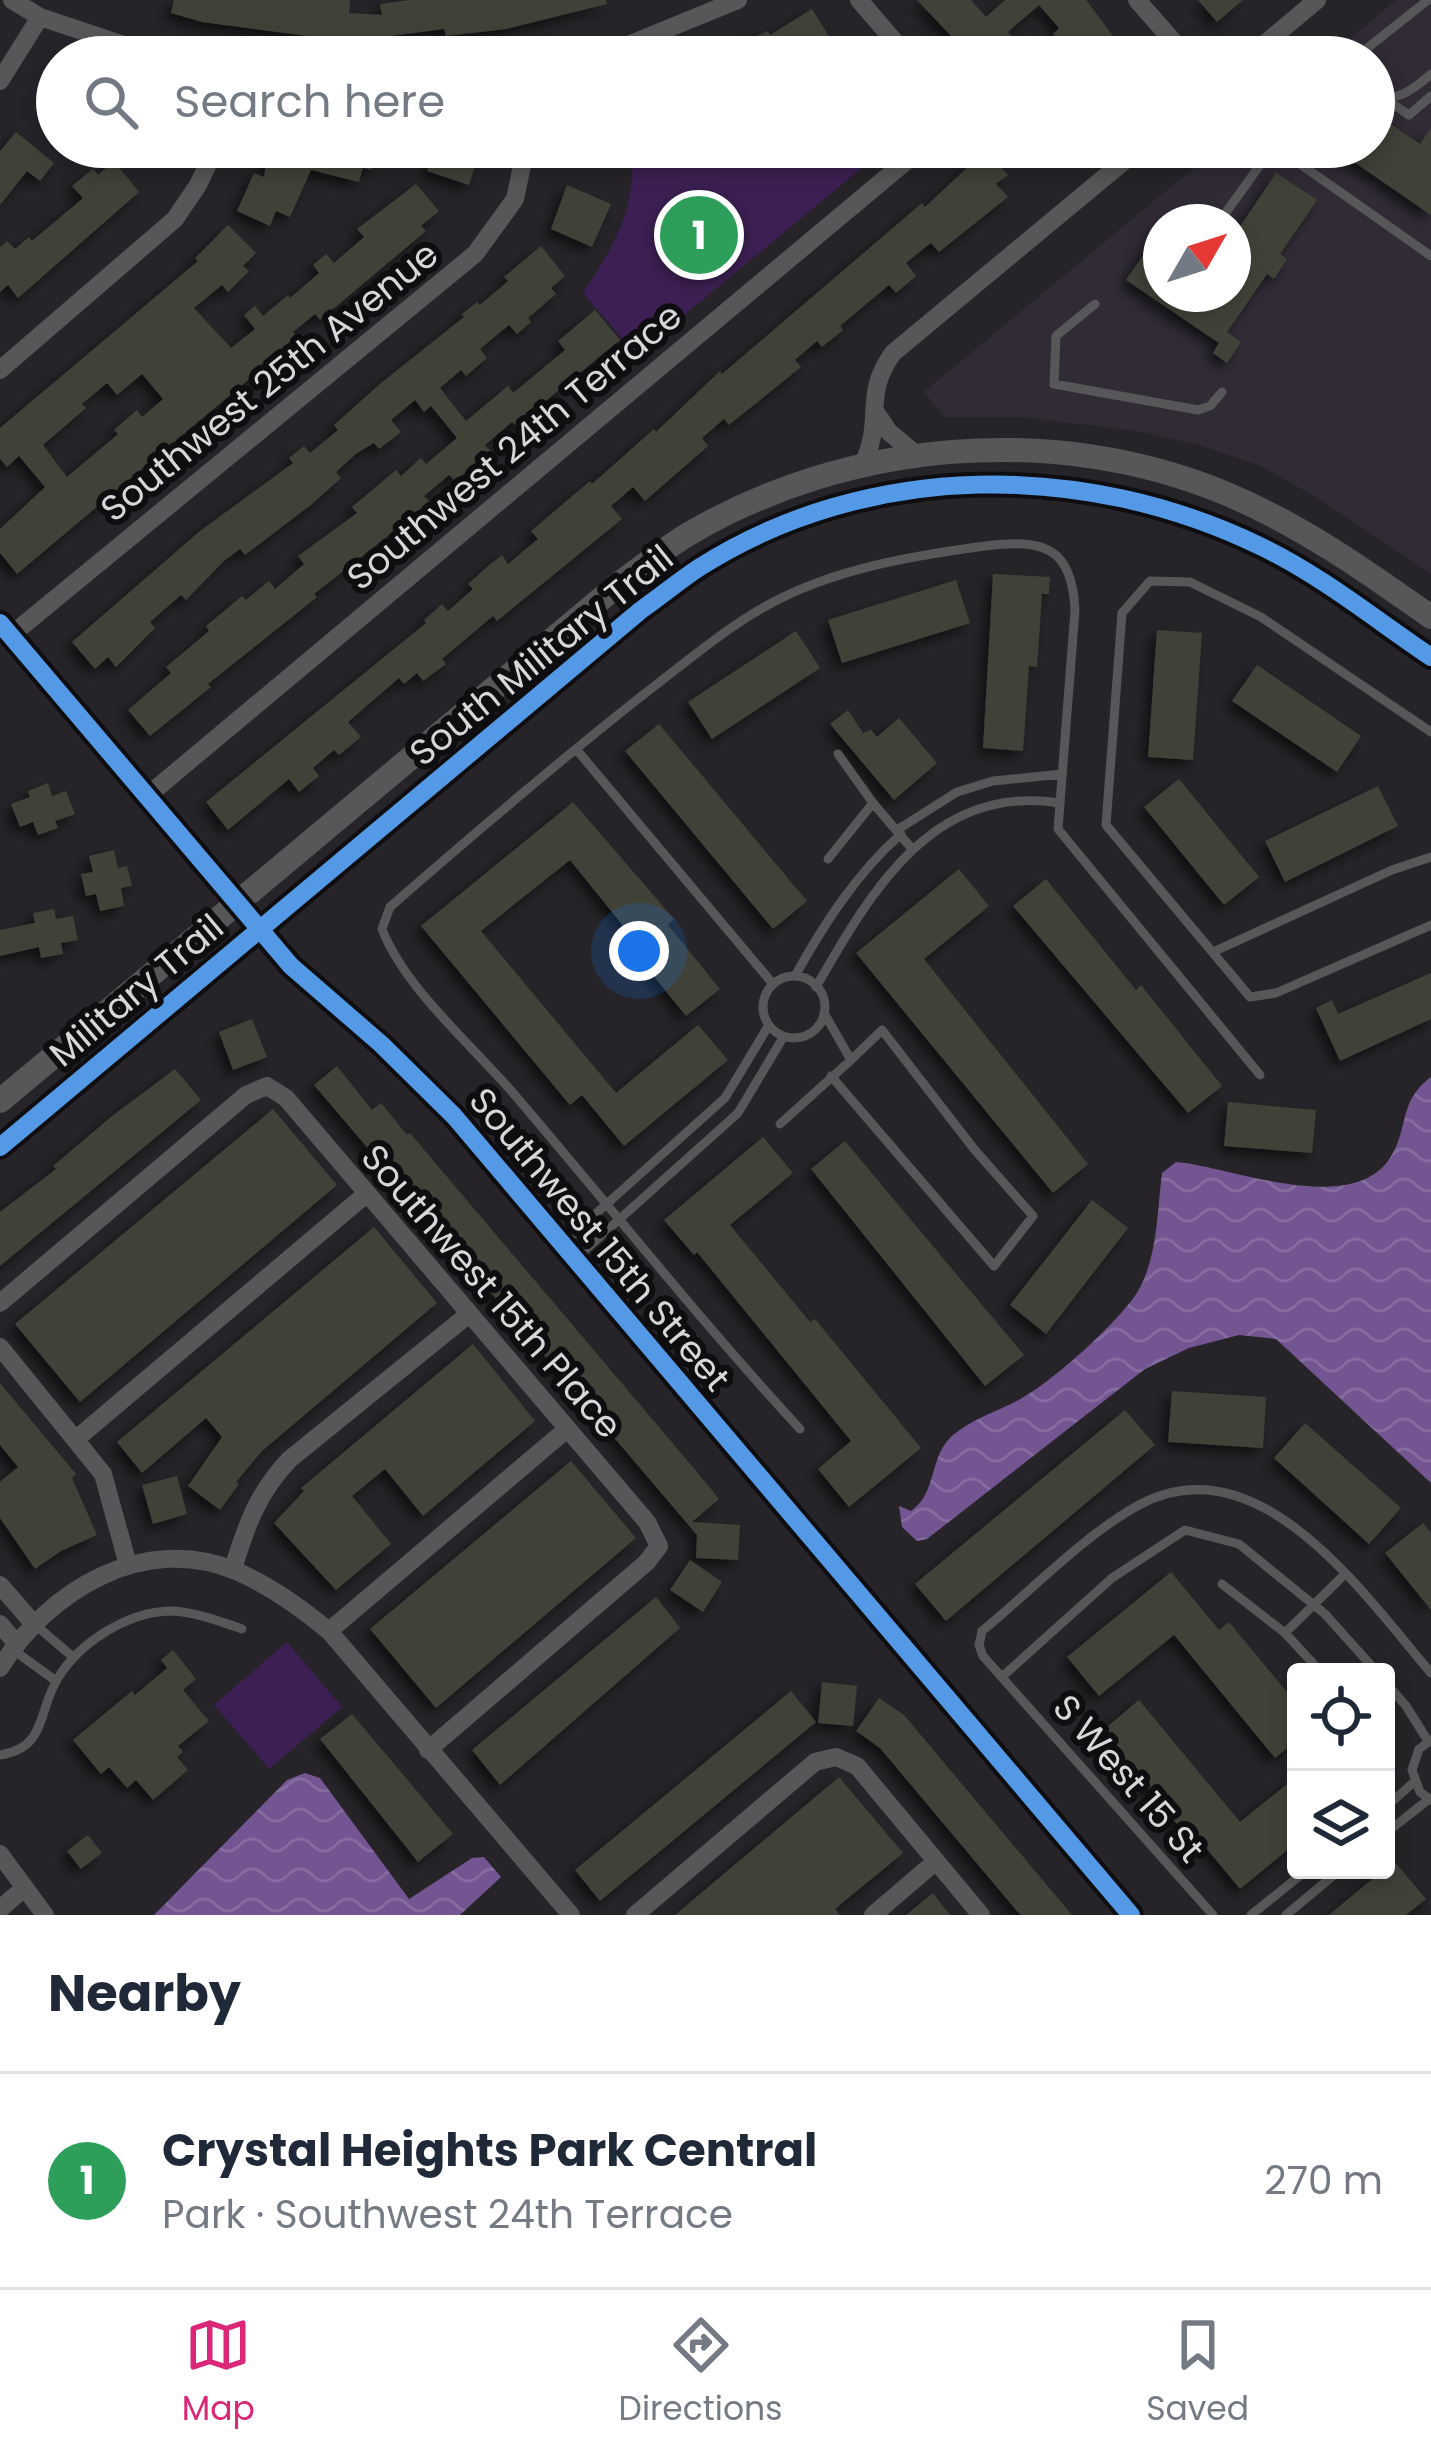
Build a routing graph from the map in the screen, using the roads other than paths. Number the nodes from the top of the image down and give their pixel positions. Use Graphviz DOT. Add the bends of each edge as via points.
graph roads {
  1 [pos="12,0"];
  2 [pos="738,0"];
  3 [pos="859,0"];
  4 [pos="1138,0"];
  5 [pos="1317,0"];
  6 [pos="1429,0"];
  7 [pos="40,16"];
  8 [pos="99,36"];
  9 [pos="650,36"];
  10 [pos="890,36"];
  11 [pos="1169,36"];
  12 [pos="1274,36"];
  13 [pos="1383,36"];
  14 [pos="1431,74"];
  15 [pos="0,81"];
  16 [pos="1431,96"];
  17 [pos="1395,97"];
  18 [pos="1395,105"];
  19 [pos="206,168"];
  20 [pos="522,168"];
  21 [pos="898,168"];
  22 [pos="1116,168"];
  23 [pos="1259,168"];
  24 [pos="1304,168"];
  25 [pos="1232,204"];
  26 [pos="1431,256"];
  27 [pos="1095,304"];
  28 [pos="0,370"];
  29 [pos="1222,392"];
  30 [pos="875,411"];
  31 [pos="918,456"];
  32 [pos="860,468"];
  33 [pos="1431,617"];
  34 [pos="5,630"];
  35 [pos="1431,657"];
  36 [pos="1431,732"];
  37 [pos="576,749"];
  38 [pos="838,754"];
  39 [pos="1062,774"];
  40 [pos="146,796"];
  41 [pos="873,803"];
  42 [pos="1060,803"];
  43 [pos="899,832"];
  44 [pos="912,849"];
  45 [pos="1431,857"];
  46 [pos="828,859"];
  47 [pos="236,903"];
  48 [pos="1431,925"];
  49 [pos="260,930"];
  50 [pos="1213,952"];
  51 [pos="795,976"];
  52 [pos="773,984"];
  53 [pos="816,987"];
  54 [pos="824,1013"];
  55 [pos="769,1025"];
  56 [pos="784,1036"];
  57 [pos="851,1060"];
  58 [pos="1259,1075"];
  59 [pos="831,1076"];
  60 [pos="0,1101"];
  61 [pos="779,1124"];
  62 [pos="0,1148"];
  63 [pos="366,1194"];
  64 [pos="604,1205"];
  65 [pos="618,1220"];
  66 [pos="568,1251"];
  67 [pos="0,1303"];
  68 [pos="469,1314"];
  69 [pos="0,1347"];
  70 [pos="567,1429"];
  71 [pos="800,1429"];
  72 [pos="76,1439"];
  73 [pos="128,1565"];
  74 [pos="233,1569"];
  75 [pos="1346,1574"];
  76 [pos="1222,1584"];
  77 [pos="0,1585"];
  78 [pos="1312,1604"];
  79 [pos="33,1623"];
  80 [pos="0,1624"];
  81 [pos="242,1629"];
  82 [pos="329,1631"];
  83 [pos="1285,1634"];
  84 [pos="14,1646"];
  85 [pos="73,1657"];
  86 [pos="1312,1663"];
  87 [pos="1368,1663"];
  88 [pos="0,1668"];
  89 [pos="1431,1672"];
  90 [pos="1004,1676"];
  91 [pos="56,1681"];
  92 [pos="1395,1693"];
  93 [pos="1429,1741"];
  94 [pos="428,1750"];
  95 [pos="0,1755"];
  96 [pos="1414,1782"];
  97 [pos="1395,1799"];
  98 [pos="1430,1800"];
  99 [pos="1395,1826"];
  100 [pos="0,1854"];
  101 [pos="935,1862"];
  102 [pos="1296,1879"];
  103 [pos="1329,1879"];
  104 [pos="23,1889"];
  105 [pos="0,1909"];
  106 [pos="45,1915"];
  107 [pos="571,1915"];
  108 [pos="635,1915"];
  109 [pos="873,1915"];
  110 [pos="981,1915"];
  111 [pos="1131,1915"];
  112 [pos="1213,1915"];
  113 [pos="1251,1915"];
  114 [pos="1286,1915"];
  1 -- 7 [label="street"];
  2 -- 9 [label="street"];
  3 -- 10 [label="street"];
  4 -- 11 [label="street"];
  5 -- 12 [label="street"];
  6 -- 13 [label="lane"];
  7 -- 8 [label="street"];
  7 -- 15 [label="street"];
  14 -- 17 [label="lane"];
  16 -- 18 [label="lane" via="1409,115"];
  19 -- 28 [label="street" via="175,219"];
  20 -- 34 [label="street, Southwest 25th Avenue" via="515,200 476,254"];
  21 -- 40 [label="street, Southwest 24th Terrace"];
  22 -- 30 [label="street" via="893,352 874,386"];
  23 -- 25 [label="lane"];
  24 -- 26 [label="lane"];
  27 -- 29 [label="lane" via="1057,335 1054,384 1198,410"];
  30 -- 31 [label="street"];
  30 -- 32 [label="street" via="873,445"];
  31 -- 32 [label="street, South Military Trail"];
  31 -- 33 [label="street, South Military Trail" via="1027,449 1151,469 1286,521"];
  32 -- 47 [label="street, South Military Trail" via="789,488 686,535"];
  34 -- 40 [label="street, Southwest 15th Street"];
  35 -- 49 [label="street, South Military Trail" via="1268,550 1147,502 1033,484 893,494 816,513 701,566"];
  36 -- 50 [label="lane" via="1261,617 1190,582 1150,580 1122,613 1106,825"];
  37 -- 39 [label="lane" via="767,605 903,556 1016,542 1040,545 1064,561 1074,582"];
  37 -- 52 [label="lane"];
  37 -- 64 [label="lane" via="390,907 382,928 409,976"];
  38 -- 41 [label="lane"];
  39 -- 42 [label="lane"];
  39 -- 43 [label="lane" via="958,792"];
  40 -- 47 [label="street, Southwest 15th Street"];
  41 -- 43 [label="lane"];
  41 -- 46 [label="lane"];
  42 -- 44 [label="lane" via="988,802"];
  42 -- 58 [label="lane" via="1058,829 1070,848"];
  43 -- 44 [label="lane"];
  43 -- 51 [label="lane" via="820,930"];
  44 -- 53 [label="lane" via="854,921"];
  45 -- 50 [label="lane"];
  47 -- 49 [label="street, Southwest 15th Street"];
  47 -- 60 [label="street, Military Trail"];
  48 -- 50 [label="lane" via="1250,997"];
  49 -- 62 [label="street, Military Trail"];
  49 -- 66 [label="street, Southwest 15th Street" via="422,1082"];
  51 -- 52 [label="lane"];
  51 -- 53 [label="lane"];
  52 -- 55 [label="lane" via="764,999"];
  53 -- 54 [label="lane"];
  54 -- 56 [label="lane" via="805,1036"];
  54 -- 57 [label="lane"];
  55 -- 56 [label="lane"];
  55 -- 64 [label="lane" via="725,1098"];
  56 -- 65 [label="lane" via="738,1113"];
  57 -- 59 [label="lane"];
  57 -- 59 [label="lane" via="882,1030 1033,1216 994,1266"];
  59 -- 61 [label="lane"];
  63 -- 67 [label="street, Southwest 15th Place" via="267,1086 246,1095"];
  63 -- 68 [label="street, Southwest 15th Place"];
  63 -- 72 [label="street"];
  64 -- 65 [label="lane"];
  64 -- 66 [label="lane"];
  65 -- 66 [label="lane"];
  65 -- 71 [label="lane"];
  66 -- 111 [label="street, Southwest 15th Street"];
  68 -- 70 [label="street, Southwest 15th Place"];
  68 -- 74 [label="street" via="266,1484"];
  69 -- 72 [label="street"];
  70 -- 82 [label="street"];
  70 -- 94 [label="street, Southwest 15th Place" via="659,1546"];
  72 -- 73 [label="street" via="103,1474"];
  73 -- 74 [label="street" via="190,1558"];
  73 -- 79 [label="street" via="86,1581"];
  74 -- 82 [label="street" via="286,1596"];
  75 -- 78 [label="lane"];
  75 -- 89 [label="lane"];
  75 -- 90 [label="lane" via="1303,1532 1240,1498 1206,1491 1143,1502 982,1631 983,1656"];
  76 -- 83 [label="lane"];
  77 -- 79 [label="street"];
  78 -- 83 [label="lane"];
  78 -- 87 [label="lane"];
  78 -- 90 [label="lane" via="1239,1544 1185,1530 1112,1578"];
  79 -- 84 [label="street"];
  79 -- 85 [label="lane"];
  80 -- 84 [label="street"];
  81 -- 85 [label="lane" via="167,1611 128,1620"];
  82 -- 94 [label="street"];
  83 -- 86 [label="lane"];
  84 -- 88 [label="street"];
  84 -- 91 [label="lane"];
  85 -- 91 [label="lane"];
  90 -- 112 [label="lane, S West 15 St"];
  91 -- 95 [label="lane" via="30,1745"];
  92 -- 93 [label="lane"];
  93 -- 96 [label="lane" via="1413,1759"];
  94 -- 107 [label="street"];
  96 -- 97 [label="lane"];
  96 -- 98 [label="lane"];
  98 -- 99 [label="lane"];
  100 -- 104 [label="street"];
  101 -- 108 [label="street" via="857,1766 836,1757 814,1762"];
  101 -- 109 [label="street"];
  101 -- 110 [label="street"];
  102 -- 113 [label="lane"];
  103 -- 114 [label="lane"];
  104 -- 105 [label="street"];
  104 -- 106 [label="street"];
}
